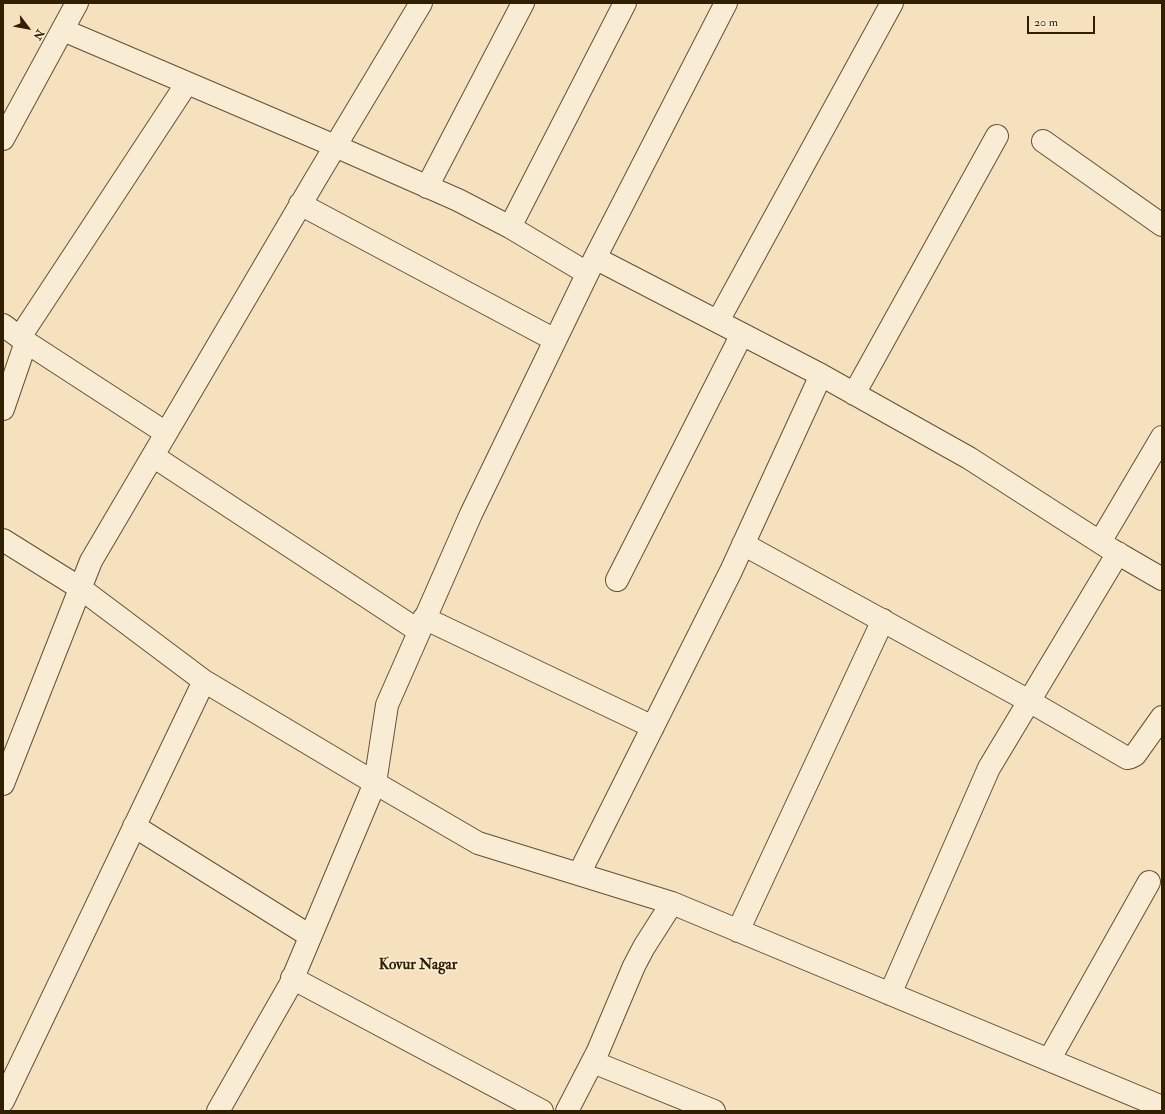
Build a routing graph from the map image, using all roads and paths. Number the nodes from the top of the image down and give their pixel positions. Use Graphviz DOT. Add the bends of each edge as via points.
graph roads {
  1 [pos="77,3"];
  2 [pos="523,3"];
  3 [pos="625,3"];
  4 [pos="726,3"];
  5 [pos="892,3"];
  6 [pos="416,5"];
  7 [pos="63,30"];
  8 [pos="187,83"];
  9 [pos="997,136"];
  10 [pos="3,139"];
  11 [pos="1043,141"];
  12 [pos="335,146"];
  13 [pos="427,187"];
  14 [pos="300,204"];
  15 [pos="1162,225"];
  16 [pos="510,227"];
  17 [pos="591,265"];
  18 [pos="718,321"];
  19 [pos="742,334"];
  20 [pos="16,335"];
  21 [pos="555,340"];
  22 [pos="821,375"];
  23 [pos="854,394"];
  24 [pos="3,409"];
  25 [pos="166,433"];
  26 [pos="1162,437"];
  27 [pos="153,456"];
  28 [pos="3,540"];
  29 [pos="1100,542"];
  30 [pos="743,544"];
  31 [pos="1118,553"];
  32 [pos="1162,579"];
  33 [pos="617,580"];
  34 [pos="80,588"];
  35 [pos="883,620"];
  36 [pos="422,625"];
  37 [pos="204,681"];
  38 [pos="1029,701"];
  39 [pos="1162,717"];
  40 [pos="653,727"];
  41 [pos="374,783"];
  42 [pos="3,784"];
  43 [pos="134,826"];
  44 [pos="579,874"];
  45 [pos="1149,882"];
  46 [pos="672,903"];
  47 [pos="738,931"];
  48 [pos="310,936"];
  49 [pos="292,978"];
  50 [pos="890,994"];
  51 [pos="1049,1060"];
  52 [pos="592,1062"];
  53 [pos="3,1101"];
  54 [pos="1162,1107"];
  55 [pos="218,1111"];
  56 [pos="542,1111"];
  57 [pos="567,1111"];
  58 [pos="714,1111"];
  1 -- 7 [label="street"];
  2 -- 13 [label="street"];
  3 -- 16 [label="street"];
  4 -- 17 [label="street"];
  5 -- 18 [label="street"];
  6 -- 12 [label="street"];
  7 -- 8 [label="street"];
  7 -- 10 [label="street"];
  8 -- 12 [label="street"];
  8 -- 20 [label="street"];
  9 -- 23 [label="street"];
  11 -- 15 [label="street"];
  12 -- 13 [label="street"];
  12 -- 14 [label="street"];
  13 -- 16 [label="street"];
  14 -- 21 [label="street"];
  14 -- 25 [label="street"];
  16 -- 17 [label="street"];
  17 -- 18 [label="street"];
  17 -- 21 [label="street"];
  18 -- 19 [label="street"];
  19 -- 22 [label="street"];
  19 -- 33 [label="street"];
  20 -- 24 [label="street"];
  20 -- 25 [label="street"];
  21 -- 36 [label="street" via="471,514"];
  22 -- 23 [label="street"];
  22 -- 30 [label="street"];
  23 -- 29 [label="street" via="969,458"];
  25 -- 27 [label="street"];
  26 -- 29 [label="street"];
  27 -- 34 [label="street" via="91,561"];
  27 -- 36 [label="street"];
  28 -- 34 [label="street"];
  29 -- 31 [label="street"];
  30 -- 35 [label="street"];
  30 -- 40 [label="street"];
  31 -- 32 [label="street"];
  31 -- 38 [label="street"];
  34 -- 37 [label="street"];
  34 -- 42 [label="street"];
  35 -- 38 [label="street"];
  35 -- 47 [label="street"];
  36 -- 40 [label="street"];
  36 -- 41 [label="street" via="386,704"];
  37 -- 41 [label="street"];
  37 -- 43 [label="street"];
  38 -- 39 [label="street" via="1127,758 1136,755"];
  38 -- 50 [label="street" via="989,768"];
  40 -- 44 [label="street"];
  41 -- 44 [label="street" via="478,843"];
  41 -- 48 [label="street"];
  43 -- 48 [label="street"];
  43 -- 53 [label="street"];
  44 -- 46 [label="street"];
  45 -- 51 [label="street"];
  46 -- 47 [label="street"];
  46 -- 52 [label="street" via="634,966"];
  47 -- 50 [label="street"];
  48 -- 49 [label="street"];
  49 -- 55 [label="street"];
  49 -- 56 [label="street"];
  50 -- 51 [label="street"];
  51 -- 54 [label="street"];
  52 -- 57 [label="street"];
  52 -- 58 [label="street"];
}
